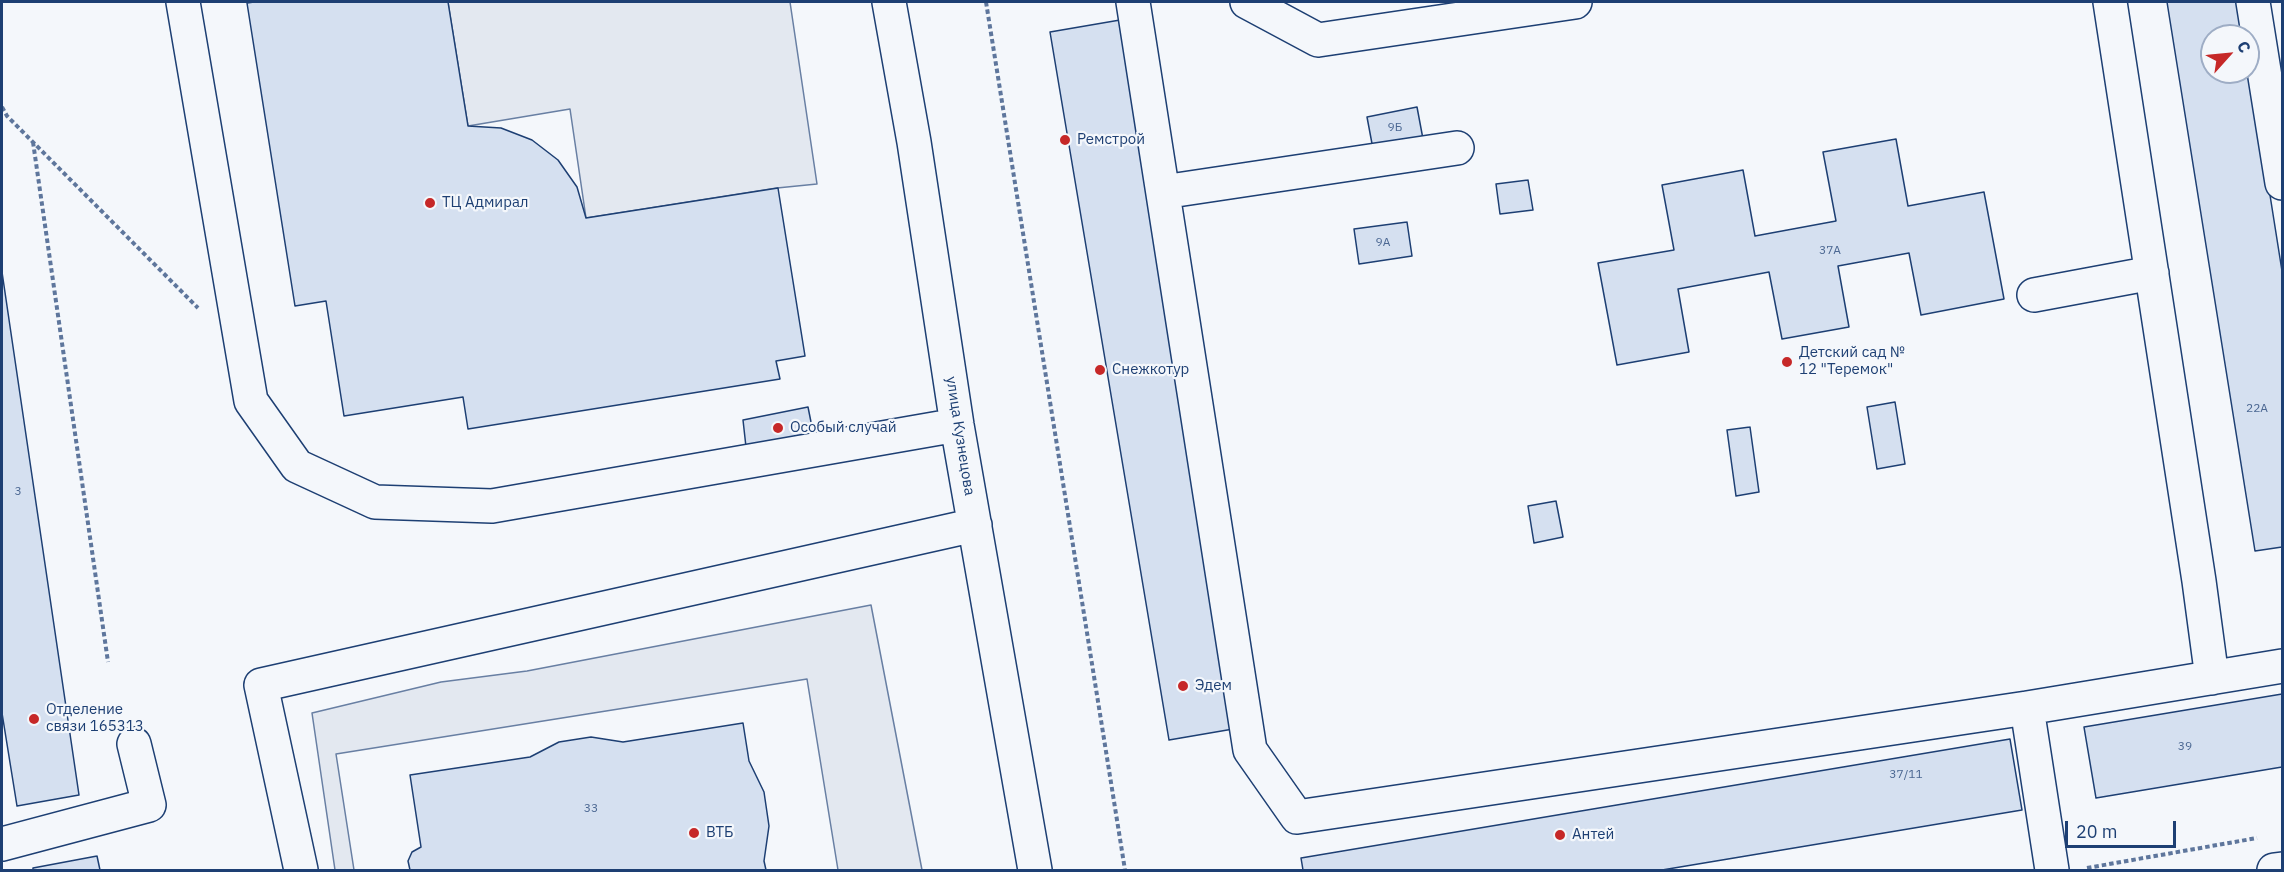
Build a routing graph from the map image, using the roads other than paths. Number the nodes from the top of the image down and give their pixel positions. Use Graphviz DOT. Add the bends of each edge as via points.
graph roads {
  1 [pos="183,2"];
  2 [pos="889,2"];
  3 [pos="1133,2"];
  4 [pos="1247,2"];
  5 [pos="1575,2"];
  6 [pos="2109,2"];
  7 [pos="2253,2"];
  8 [pos="1457,148"];
  9 [pos="2283,183"];
  10 [pos="1163,192"];
  11 [pos="2152,273"];
  12 [pos="2034,295"];
  13 [pos="957,425"];
  14 [pos="975,525"];
  15 [pos="2283,666"];
  16 [pos="2212,678"];
  17 [pos="2027,708"];
  18 [pos="135,744"];
  19 [pos="2,844"];
  20 [pos="2283,869"];
  21 [pos="301,870"];
  22 [pos="1035,870"];
  23 [pos="2067,870"];
  24 [pos="2274,870"];
  1 -- 13 [label="street" via="251,400 297,466 375,502 492,506"];
  2 -- 13 [label="street, улица Кузнецова"];
  3 -- 10 [label="street"];
  4 -- 5 [label="street" via="1318,40"];
  6 -- 11 [label="street"];
  7 -- 9 [label="street"];
  8 -- 10 [label="street"];
  10 -- 17 [label="street" via="1250,750 1297,817"];
  11 -- 12 [label="street"];
  11 -- 16 [label="street"];
  13 -- 14 [label="street, улица Кузнецова"];
  14 -- 21 [label="street" via="261,685"];
  14 -- 22 [label="street, улица Кузнецова"];
  15 -- 16 [label="street"];
  16 -- 17 [label="street"];
  17 -- 23 [label="street"];
  18 -- 19 [label="street" via="149,805"];
  20 -- 24 [label="street"];
}
